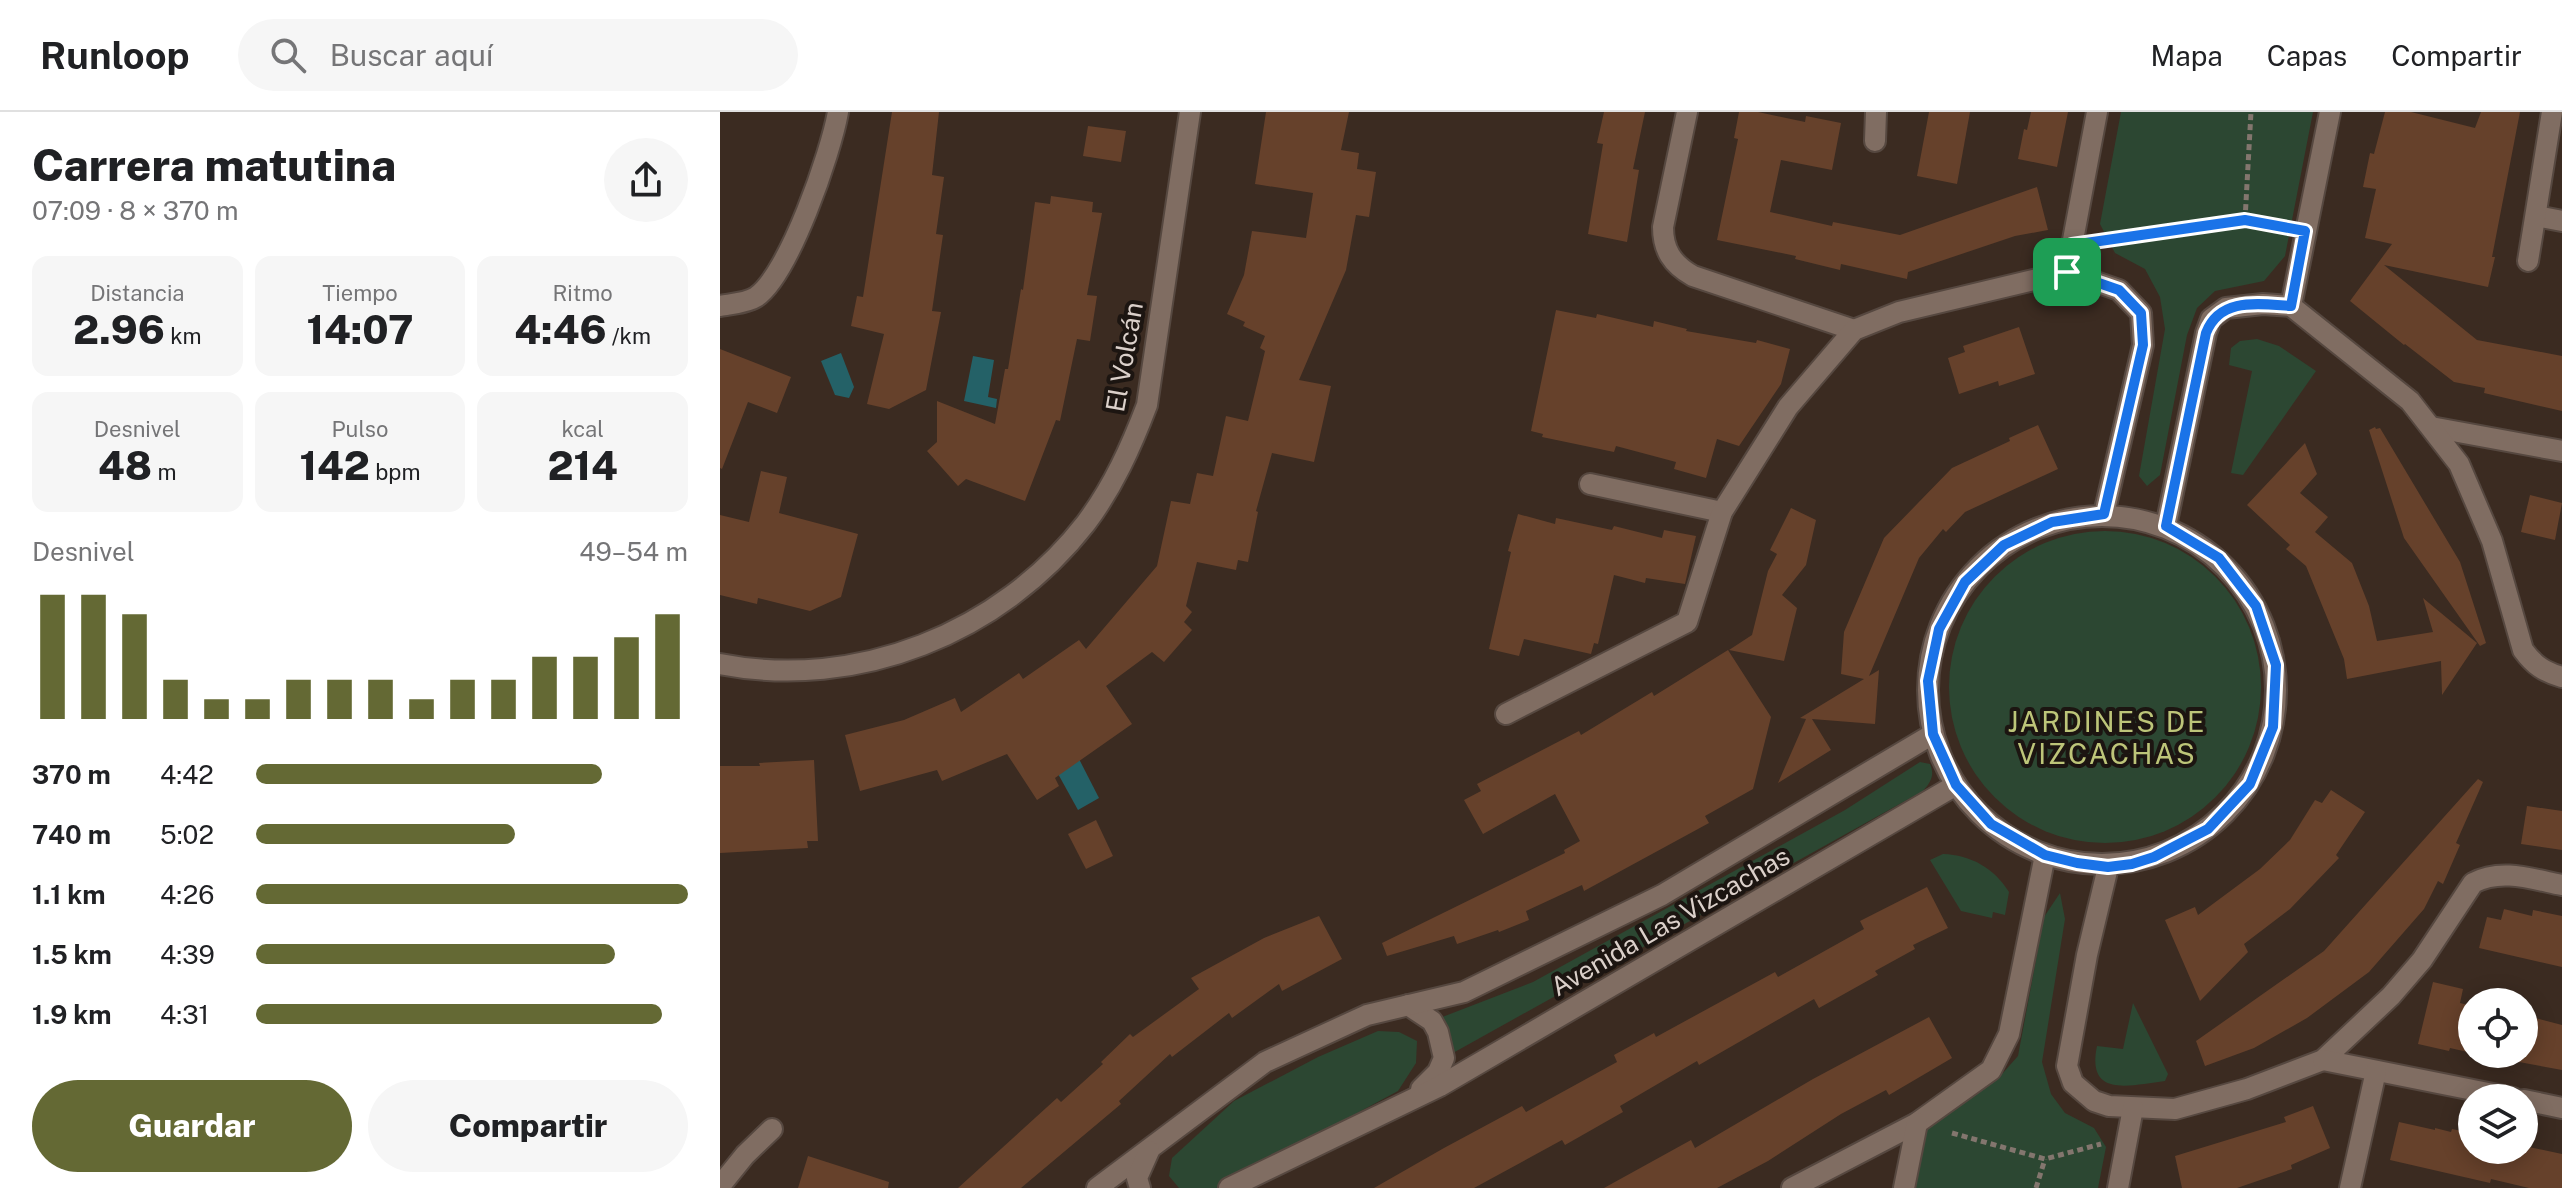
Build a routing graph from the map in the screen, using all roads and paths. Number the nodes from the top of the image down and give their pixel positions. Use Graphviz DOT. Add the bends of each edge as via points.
graph roads {
  1 [pos="838,112"];
  2 [pos="1190,112"];
  3 [pos="1687,112"];
  4 [pos="1876,112"];
  5 [pos="2097,112"];
  6 [pos="2251,112"];
  7 [pos="2330,112"];
  8 [pos="2552,112"];
  9 [pos="1875,141"];
  10 [pos="2536,216"];
  11 [pos="2245,220"];
  12 [pos="2562,221"];
  13 [pos="2305,231"];
  14 [pos="2072,245"];
  15 [pos="2528,261"];
  16 [pos="2067,272"];
  17 [pos="720,306"];
  18 [pos="2291,306"];
  19 [pos="1854,330"];
  20 [pos="2431,427"];
  21 [pos="2562,451"];
  22 [pos="1590,484"];
  23 [pos="1722,512"];
  24 [pos="2104,514"];
  25 [pos="2166,526"];
  26 [pos="720,664"];
  27 [pos="2562,677"];
  28 [pos="1506,714"];
  29 [pos="1933,734"];
  30 [pos="1956,785"];
  31 [pos="2045,855"];
  32 [pos="2108,867"];
  33 [pos="2562,885"];
  34 [pos="1408,1005"];
  35 [pos="2323,1060"];
  36 [pos="2376,1071"];
  37 [pos="2458,1087"];
  38 [pos="1410,1100"];
  39 [pos="2538,1103"];
  40 [pos="2133,1108"];
  41 [pos="2562,1108"];
  42 [pos="1917,1123"];
  43 [pos="772,1129"];
  44 [pos="2128,1136"];
  45 [pos="1149,1151"];
  46 [pos="2045,1159"];
  47 [pos="720,1186"];
  48 [pos="1097,1188"];
  49 [pos="1140,1188"];
  50 [pos="1229,1188"];
  51 [pos="1792,1188"];
  52 [pos="1904,1188"];
  53 [pos="2036,1188"];
  54 [pos="2118,1188"];
  55 [pos="2350,1188"];
  1 -- 17 [label="street" via="810,207 777,271 756,297"];
  2 -- 26 [label="street, El Volcán" via="1147,405 1111,485 1087,522 1026,585 991,611 912,650 826,669 783,671"];
  3 -- 19 [label="street" via="1663,227 1663,241 1678,267"];
  4 -- 9 [label="street"];
  5 -- 14 [label="street"];
  6 -- 11 [label="path"];
  7 -- 13 [label="street"];
  8 -- 10 [label="street"];
  10 -- 12 [label="street"];
  10 -- 15 [label="street"];
  11 -- 13 [label="path"];
  11 -- 14 [label="path"];
  13 -- 18 [label="street"];
  14 -- 16 [label="street"];
  16 -- 19 [label="street" via="1899,312"];
  16 -- 24 [label="street" via="2119,290 2141,313 2143,345"];
  18 -- 20 [label="street" via="2410,401"];
  18 -- 25 [label="street" via="2244,305 2226,308 2211,319"];
  19 -- 23 [label="street" via="1788,407"];
  20 -- 21 [label="street"];
  20 -- 27 [label="street" via="2459,464 2492,541 2523,650 2533,664"];
  22 -- 23 [label="street"];
  23 -- 28 [label="street" via="1687,622"];
  24 -- 25 [label="street"];
  24 -- 29 [label="street" via="2052,522 2004,545 1965,582 1939,629 1928,681"];
  25 -- 32 [label="street" via="2219,558 2256,606 2276,665 2273,727 2250,784 2208,829 2154,857"];
  29 -- 30 [label="street"];
  29 -- 34 [label="street, Avenida Las Vizcachas" via="1662,895 1464,992"];
  30 -- 31 [label="street" via="1991,824"];
  30 -- 38 [label="street, Avenida Las Vizcachas"];
  31 -- 32 [label="street"];
  31 -- 42 [label="street" via="2009,1034 2000,1053 1991,1070"];
  32 -- 40 [label="street" via="2067,1066 2073,1083 2094,1101"];
  33 -- 35 [label="street" via="2503,875 2473,883 2422,960"];
  34 -- 38 [label="street, Avenida Las Vizcachas" via="1432,1021 1444,1058 1438,1072"];
  34 -- 45 [label="street, Avenida Las Vizcachas" via="1367,1015 1265,1062"];
  35 -- 36 [label="street"];
  35 -- 40 [label="street" via="2175,1109"];
  36 -- 37 [label="street"];
  36 -- 55 [label="street"];
  38 -- 50 [label="street, Avenida Las Vizcachas"];
  39 -- 41 [label="street"];
  40 -- 44 [label="street"];
  42 -- 46 [label="path"];
  42 -- 51 [label="street"];
  42 -- 52 [label="street"];
  43 -- 47 [label="street"];
  44 -- 46 [label="path"];
  44 -- 54 [label="street"];
  45 -- 48 [label="street, Avenida Las Vizcachas"];
  45 -- 49 [label="street" via="1137,1178"];
  46 -- 53 [label="path"];
}
